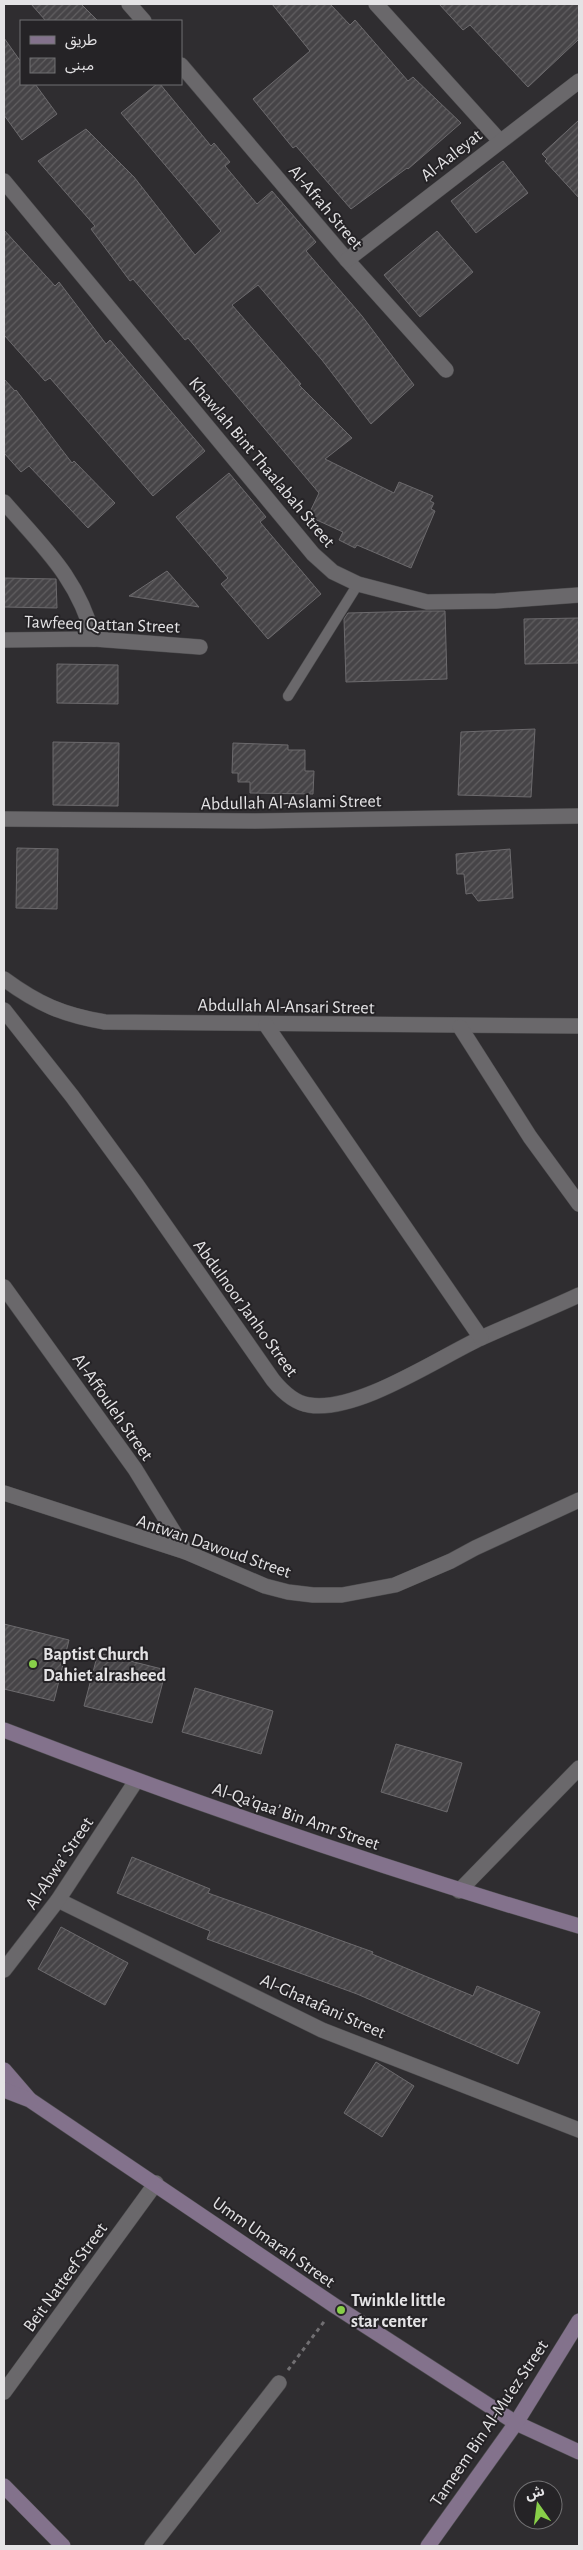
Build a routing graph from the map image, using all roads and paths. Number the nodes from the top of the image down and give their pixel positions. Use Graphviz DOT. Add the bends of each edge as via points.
graph roads {
  1 [pos="129,4"];
  2 [pos="376,4"];
  3 [pos="143,20"];
  4 [pos="182,66"];
  5 [pos="579,81"];
  6 [pos="500,141"];
  7 [pos="4,181"];
  8 [pos="347,260"];
  9 [pos="446,370"];
  10 [pos="4,502"];
  11 [pos="358,584"];
  12 [pos="579,595"];
  13 [pos="94,639"];
  14 [pos="4,640"];
  15 [pos="200,647"];
  16 [pos="288,696"];
  17 [pos="579,816"];
  18 [pos="4,819"];
  19 [pos="4,979"];
  20 [pos="4,1010"];
  21 [pos="266,1025"];
  22 [pos="579,1026"];
  23 [pos="460,1027"];
  24 [pos="579,1204"];
  25 [pos="4,1287"];
  26 [pos="579,1295"];
  27 [pos="481,1338"];
  28 [pos="4,1493"];
  29 [pos="579,1500"];
  30 [pos="186,1552"];
  31 [pos="4,1730"];
  32 [pos="579,1768"];
  33 [pos="136,1781"];
  34 [pos="459,1891"];
  35 [pos="58,1900"];
  36 [pos="579,1926"];
  37 [pos="7,1967"];
  38 [pos="4,1979"];
  39 [pos="4,2070"];
  40 [pos="4,2090"];
  41 [pos="30,2100"];
  42 [pos="579,2130"];
  43 [pos="156,2183"];
  44 [pos="335,2306"];
  45 [pos="579,2321"];
  46 [pos="279,2383"];
  47 [pos="4,2392"];
  48 [pos="516,2422"];
  49 [pos="579,2452"];
  50 [pos="4,2486"];
  51 [pos="63,2546"];
  52 [pos="152,2546"];
  53 [pos="428,2546"];
  1 -- 3 [label="street"];
  2 -- 6 [label="street"];
  4 -- 8 [label="street, Al-Afrah Street"];
  5 -- 6 [label="street, Al-Aaleyat"];
  6 -- 8 [label="street, Al-Aaleyat"];
  7 -- 11 [label="street, Khawlah Bint Thaalabah Street" via="313,554 332,572"];
  8 -- 9 [label="street, Al-Afrah Street"];
  10 -- 13 [label="street" via="75,588"];
  11 -- 12 [label="street, Khawlah Bint Thaalabah Street" via="428,602"];
  11 -- 16 [label="lane"];
  13 -- 14 [label="street, Tawfeeq Qattan Street"];
  13 -- 15 [label="street, Tawfeeq Qattan Street"];
  17 -- 18 [label="street, Abdullah Al-Aslami Street" via="255,822"];
  19 -- 21 [label="street, Abdullah Al-Ansari Street" via="33,999 72,1017 105,1022"];
  20 -- 27 [label="street, Abdulnoor Janho Street" via="72,1096 272,1380 285,1393 308,1405 330,1405 363,1397"];
  21 -- 23 [label="street, Abdullah Al-Ansari Street"];
  21 -- 27 [label="street"];
  22 -- 23 [label="street, Abdullah Al-Ansari Street"];
  23 -- 24 [label="street" via="530,1137"];
  25 -- 30 [label="street, Al-Affouleh Street" via="135,1469"];
  26 -- 27 [label="street, Abdulnoor Janho Street"];
  28 -- 30 [label="street, Antwan Dawoud Street"];
  29 -- 30 [label="street, Antwan Dawoud Street" via="395,1585 342,1595 288,1592"];
  31 -- 33 [label="street, Al-Qa’qaa’ Bin Amr Street"];
  32 -- 34 [label="street"];
  33 -- 34 [label="street, Al-Qa’qaa’ Bin Amr Street"];
  33 -- 35 [label="street, Al-Abwa’ Street"];
  34 -- 36 [label="street, Al-Qa’qaa’ Bin Amr Street"];
  35 -- 37 [label="street, Al-Abwa’ Street"];
  35 -- 42 [label="street, Al-Ghatafani Street" via="322,2030"];
  37 -- 38 [label="street, Al-Abwa’ Street"];
  39 -- 41 [label="street, Umm Umarah Street"];
  40 -- 41 [label="street, Umm Umarah Street"];
  41 -- 43 [label="street, Umm Umarah Street"];
  43 -- 44 [label="street, Umm Umarah Street"];
  43 -- 47 [label="street, Beit Natteef Street"];
  44 -- 46 [label="path"];
  44 -- 48 [label="street, Umm Umarah Street"];
  45 -- 48 [label="street, Tameem Bin Al-Mu’ez Street"];
  46 -- 52 [label="street"];
  48 -- 49 [label="street, Umm Umarah Street"];
  48 -- 53 [label="street, Tameem Bin Al-Mu’ez Street"];
  50 -- 51 [label="street"];
}
